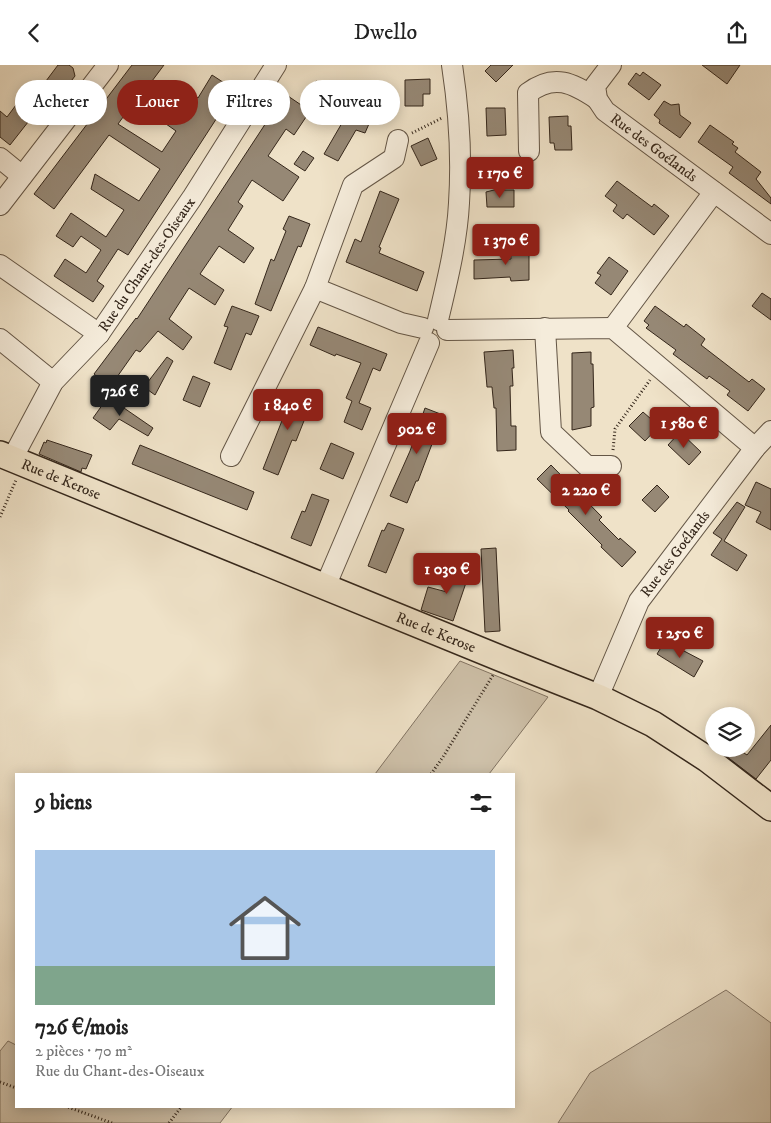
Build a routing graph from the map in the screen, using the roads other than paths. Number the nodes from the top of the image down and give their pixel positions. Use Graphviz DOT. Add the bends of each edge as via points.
graph roads {
  1 [pos="108,65"];
  2 [pos="276,65"];
  3 [pos="452,65"];
  4 [pos="611,65"];
  5 [pos="597,99"];
  6 [pos="398,140"];
  7 [pos="529,151"];
  8 [pos="0,158"];
  9 [pos="22,176"];
  10 [pos="714,192"];
  11 [pos="0,205"];
  12 [pos="771,234"];
  13 [pos="0,265"];
  14 [pos="315,288"];
  15 [pos="545,328"];
  16 [pos="613,328"];
  17 [pos="434,330"];
  18 [pos="98,333"];
  19 [pos="0,339"];
  20 [pos="53,382"];
  21 [pos="771,431"];
  22 [pos="755,448"];
  23 [pos="231,456"];
  24 [pos="12,459"];
  25 [pos="611,465"];
  26 [pos="325,587"];
  27 [pos="598,697"];
  28 [pos="771,808"];
  1 -- 9 [label="street"];
  2 -- 18 [label="street, Rue du Chant-des-Oiseaux" via="192,198"];
  3 -- 17 [label="street" via="461,163 459,204 456,234"];
  4 -- 5 [label="street, Rue des Goélands" via="595,86"];
  5 -- 7 [label="street, Rue des Goélands" via="560,81 543,84 528,93"];
  5 -- 10 [label="street, Rue des Goélands" via="605,111"];
  6 -- 14 [label="street" via="394,158 353,185"];
  8 -- 9 [label="street"];
  9 -- 11 [label="street"];
  10 -- 12 [label="street, Rue des Goélands"];
  10 -- 16 [label="street"];
  13 -- 18 [label="street"];
  14 -- 17 [label="street" via="401,323"];
  14 -- 23 [label="street"];
  15 -- 16 [label="street"];
  15 -- 17 [label="street"];
  15 -- 25 [label="street" via="551,432 587,466"];
  16 -- 22 [label="street"];
  17 -- 26 [label="street"];
  18 -- 20 [label="street, Rue du Chant-des-Oiseaux"];
  19 -- 20 [label="street"];
  20 -- 24 [label="street, Rue du Chant-des-Oiseaux"];
  21 -- 22 [label="street, Rue des Goélands"];
  22 -- 27 [label="street, Rue des Goélands" via="639,601"];
  24 -- 26 [label="main road, Rue de Kerose"];
  26 -- 27 [label="main road, Rue de Kerose"];
  27 -- 28 [label="main road, Rue de Kerose" via="652,724 700,754"];
}
